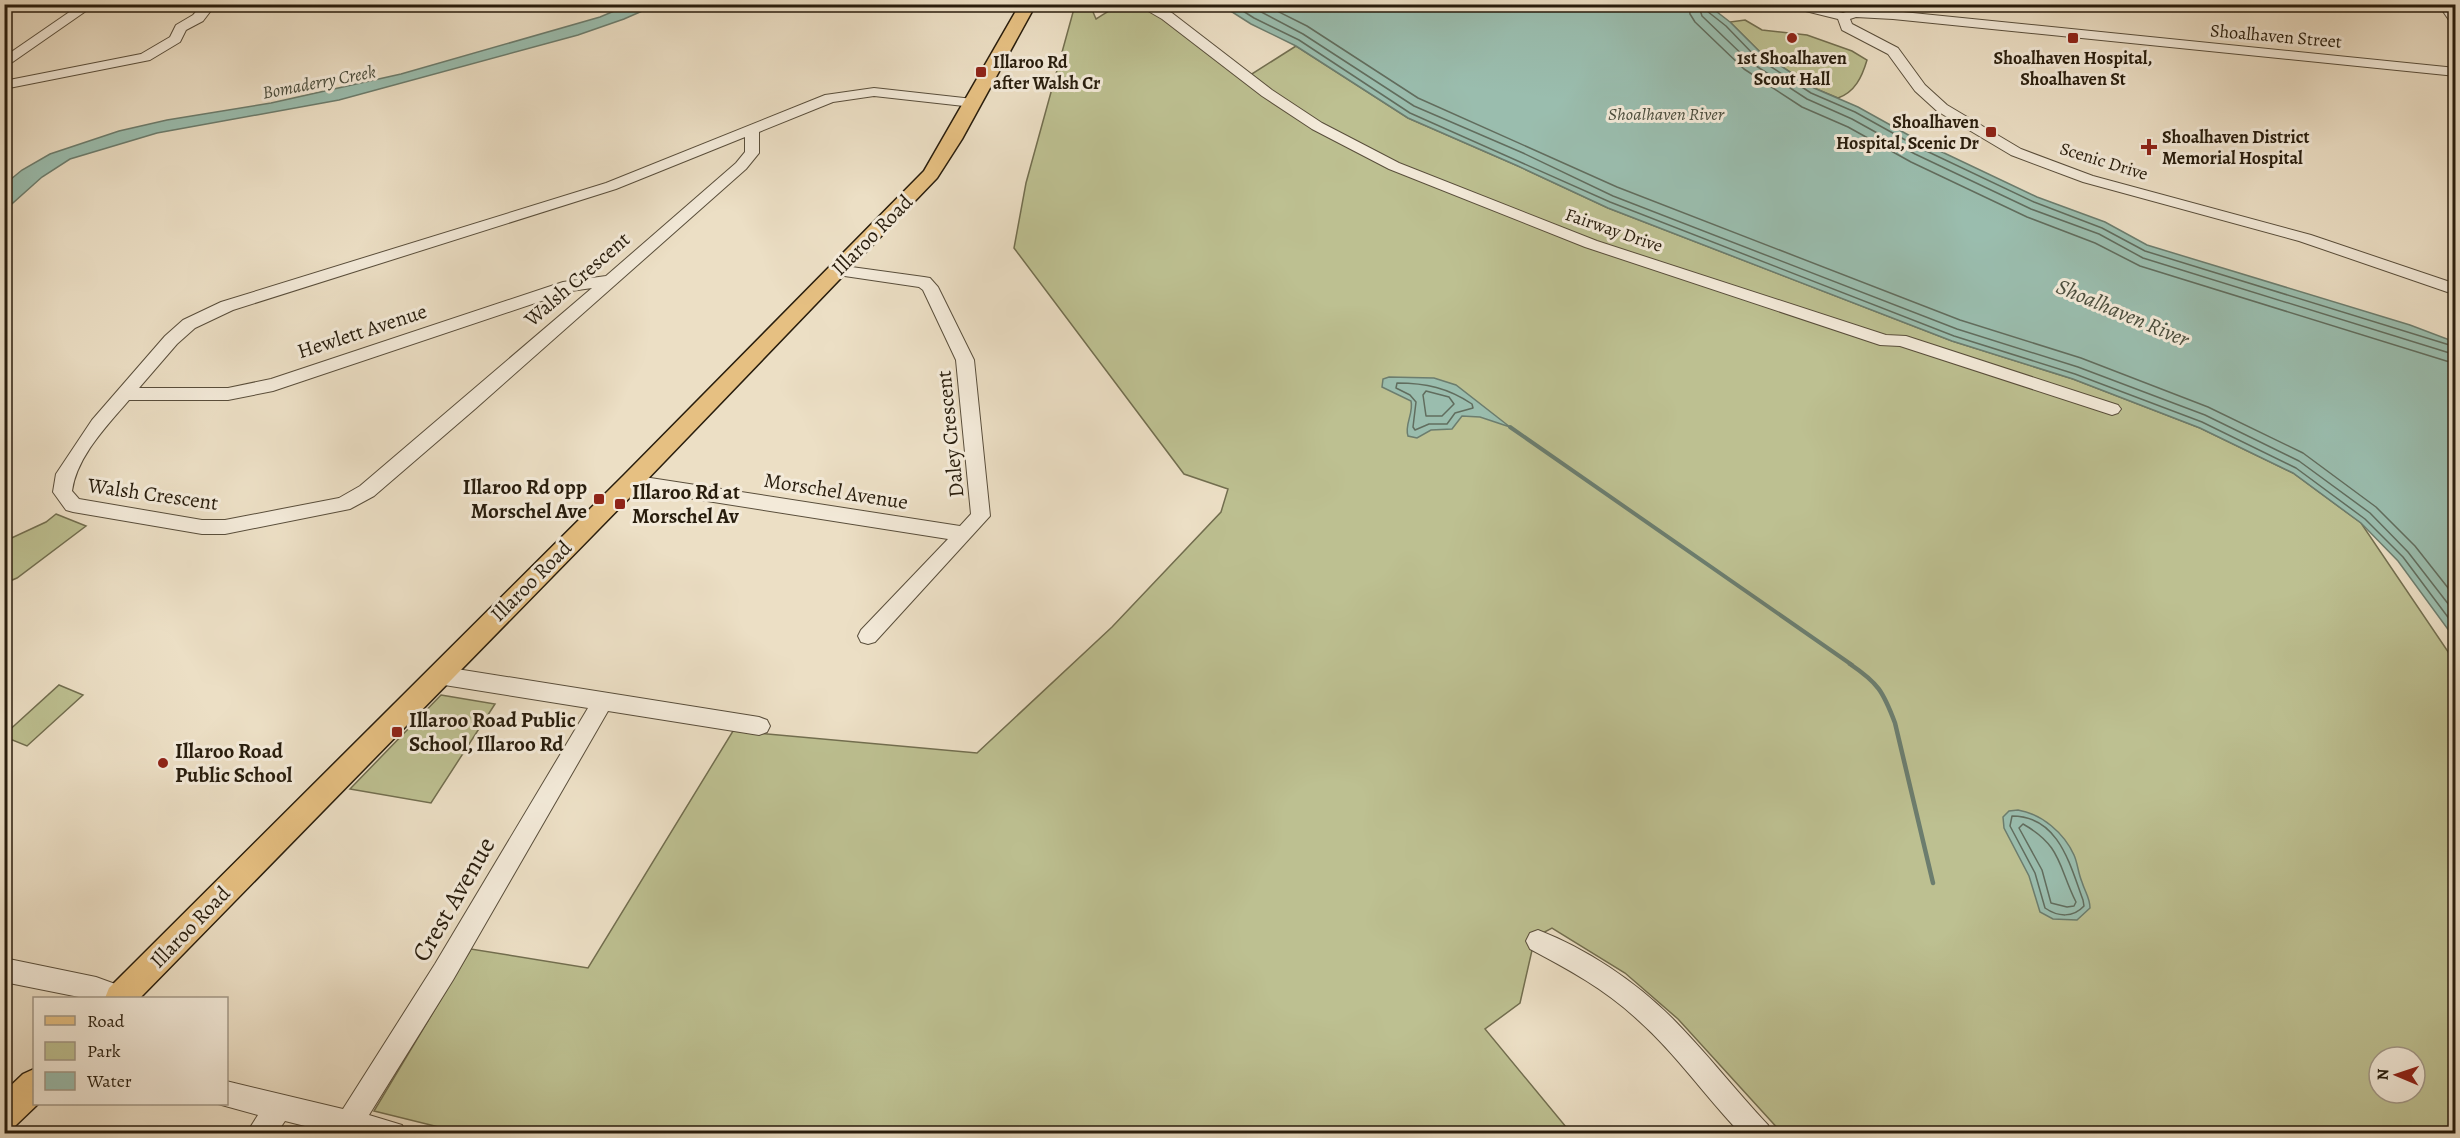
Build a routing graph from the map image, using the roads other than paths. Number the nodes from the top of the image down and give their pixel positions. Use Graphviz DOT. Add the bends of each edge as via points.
graph roads {
  1 [pos="90,4"];
  2 [pos="210,4"];
  3 [pos="1028,4"];
  4 [pos="1142,4"];
  5 [pos="1783,4"];
  6 [pos="1941,4"];
  7 [pos="2444,4"];
  8 [pos="1844,17"];
  9 [pos="1945,20"];
  10 [pos="2456,20"];
  11 [pos="4,64"];
  12 [pos="2456,72"];
  13 [pos="4,85"];
  14 [pos="973,102"];
  15 [pos="752,130"];
  16 [pos="837,270"];
  17 [pos="608,281"];
  18 [pos="2456,290"];
  19 [pos="125,394"];
  20 [pos="2112,409"];
  21 [pos="631,482"];
  22 [pos="964,534"];
  23 [pos="868,636"];
  24 [pos="438,675"];
  25 [pos="602,702"];
  26 [pos="759,726"];
  27 [pos="1538,941"];
  28 [pos="4,970"];
  29 [pos="116,997"];
  30 [pos="122,997"];
  31 [pos="33,1086"];
  32 [pos="228,1095"];
  33 [pos="280,1107"];
  34 [pos="4,1115"];
  35 [pos="349,1123"];
  36 [pos="259,1134"];
  37 [pos="393,1134"];
  38 [pos="1759,1134"];
  1 -- 11 [label="street"];
  2 -- 13 [label="street" via="198,18 181,28 175,39 146,57"];
  3 -- 14 [label="main road, Illaroo Road"];
  4 -- 20 [label="street, Fairway Drive" via="1167,16 1317,126 1394,166 1591,244 1841,327 1886,341 1900,340"];
  5 -- 8 [label="street"];
  6 -- 9 [label="street"];
  7 -- 10 [label="street"];
  8 -- 9 [label="street, Shoalhaven Street" via="1855,13"];
  8 -- 18 [label="street, Scenic Drive" via="1847,27 1898,56 1920,88 1942,108 2016,152 2088,179 2305,238"];
  9 -- 12 [label="street, Shoalhaven Street"];
  14 -- 15 [label="street, Walsh Crescent" via="874,92 844,94"];
  14 -- 16 [label="main road, Illaroo Road" via="931,174"];
  15 -- 17 [label="street, Walsh Crescent" via="752,153 741,166"];
  15 -- 19 [label="street, Walsh Crescent" via="610,186 227,306 189,324"];
  16 -- 21 [label="main road, Illaroo Road"];
  16 -- 22 [label="street, Daley Crescent" via="924,282 930,287 965,360 981,516"];
  17 -- 19 [label="street, Hewlett Avenue" via="569,286 273,385 228,394"];
  17 -- 19 [label="street, Walsh Crescent" via="367,491 343,504 202,528 74,505 62,492 65,474 98,424"];
  21 -- 22 [label="street, Morschel Avenue"];
  21 -- 24 [label="main road, Illaroo Road"];
  22 -- 23 [label="street, Daley Crescent"];
  24 -- 25 [label="street"];
  24 -- 30 [label="main road, Illaroo Road"];
  25 -- 26 [label="street"];
  25 -- 35 [label="street, Crest Avenue" via="444,972"];
  27 -- 38 [label="street" via="1581,963 1630,997 1670,1035"];
  28 -- 29 [label="street" via="96,988"];
  31 -- 34 [label="main road"];
  32 -- 33 [label="street"];
  33 -- 35 [label="street"];
  33 -- 36 [label="street"];
  35 -- 37 [label="street"];
}
